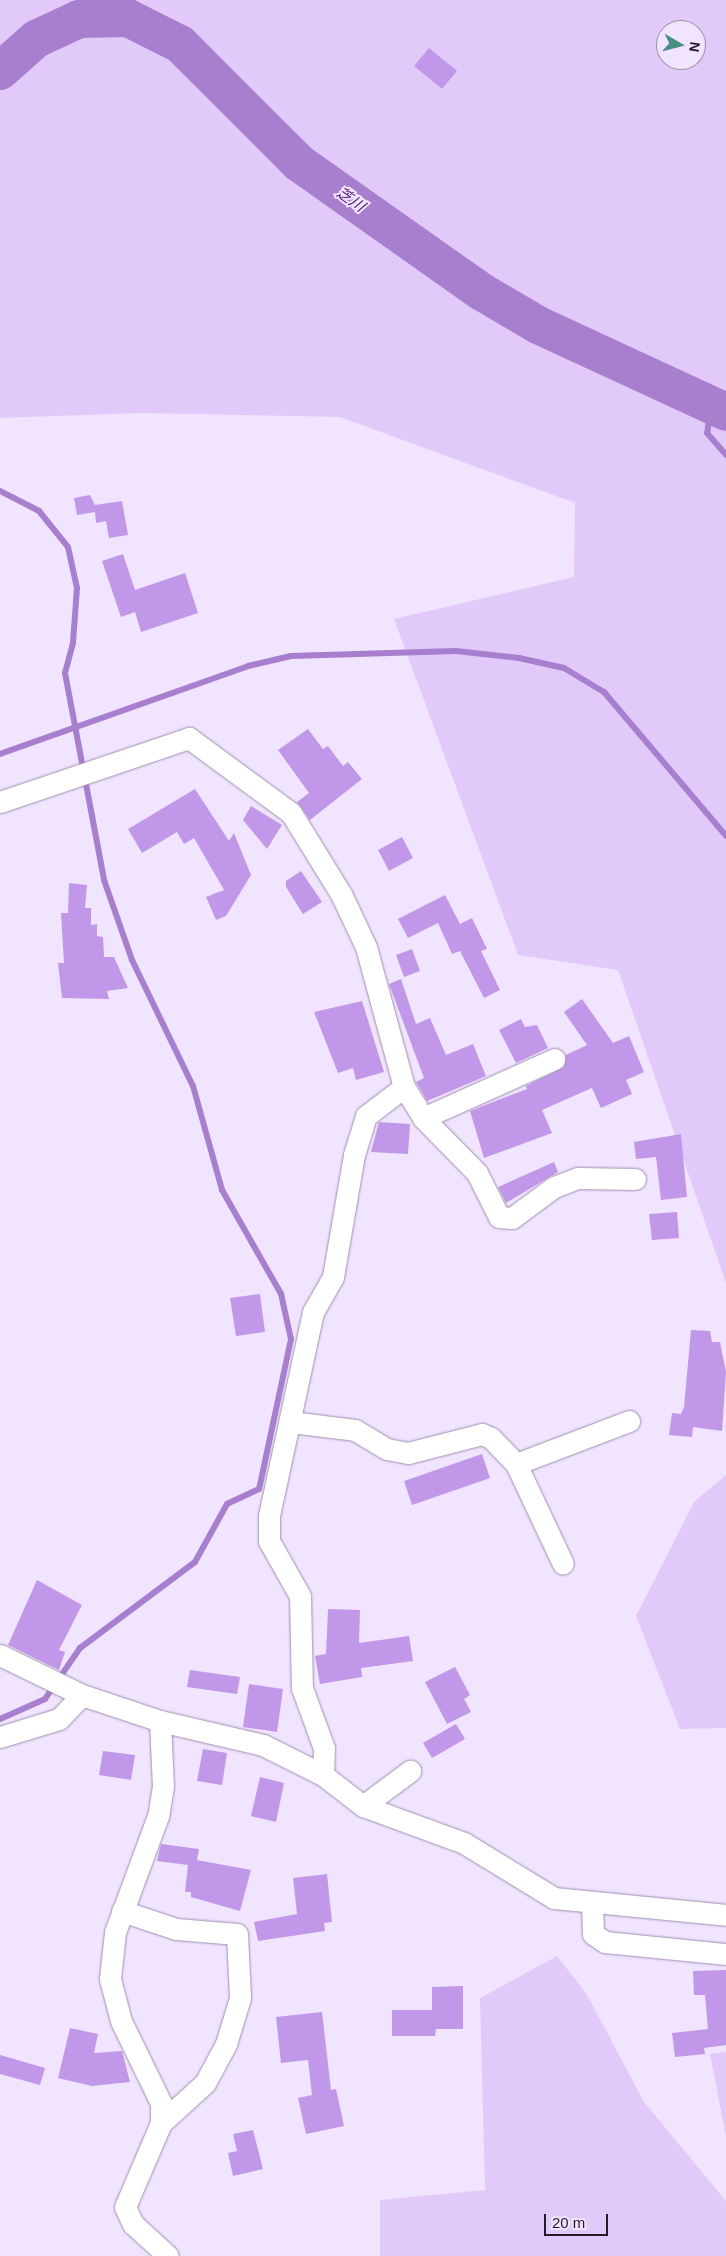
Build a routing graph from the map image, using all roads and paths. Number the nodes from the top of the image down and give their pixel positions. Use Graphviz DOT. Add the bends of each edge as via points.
graph roads {
  1 [pos="0,802"];
  2 [pos="554,1059"];
  3 [pos="404,1087"];
  4 [pos="423,1118"];
  5 [pos="635,1179"];
  6 [pos="629,1421"];
  7 [pos="291,1422"];
  8 [pos="516,1464"];
  9 [pos="562,1564"];
  10 [pos="0,1655"];
  11 [pos="82,1696"];
  12 [pos="160,1721"];
  13 [pos="0,1737"];
  14 [pos="410,1771"];
  15 [pos="323,1775"];
  16 [pos="363,1806"];
  17 [pos="592,1904"];
  18 [pos="122,1911"];
  19 [pos="726,1915"];
  20 [pos="726,1954"];
  21 [pos="160,2123"];
  22 [pos="168,2256"];
  1 -- 3 [label="street" via="189,738 254,783 291,813 342,896 366,947"];
  2 -- 4 [label="street"];
  3 -- 4 [label="street"];
  3 -- 7 [label="street" via="366,1116 354,1155 334,1278 313,1312"];
  4 -- 5 [label="street" via="477,1173 499,1217 512,1218 554,1188 578,1178"];
  6 -- 8 [label="street"];
  7 -- 8 [label="street" via="355,1430 387,1449 408,1453 482,1434"];
  7 -- 15 [label="street" via="269,1516 270,1541 300,1596 302,1688 324,1748"];
  8 -- 9 [label="street"];
  10 -- 11 [label="street"];
  11 -- 12 [label="street"];
  11 -- 13 [label="street" via="59,1719"];
  12 -- 15 [label="street" via="263,1744"];
  12 -- 18 [label="street" via="163,1786 158,1816"];
  14 -- 16 [label="street"];
  15 -- 16 [label="street"];
  16 -- 17 [label="street" via="464,1843 554,1898"];
  17 -- 19 [label="street"];
  17 -- 20 [label="street" via="592,1934 604,1942"];
  18 -- 21 [label="street" via="110,1952 110,1979 121,2021 161,2103"];
  18 -- 21 [label="street" via="176,1928 237,1934 240,1998 226,2044 205,2083"];
  21 -- 22 [label="street" via="125,2207 133,2224"];
}
